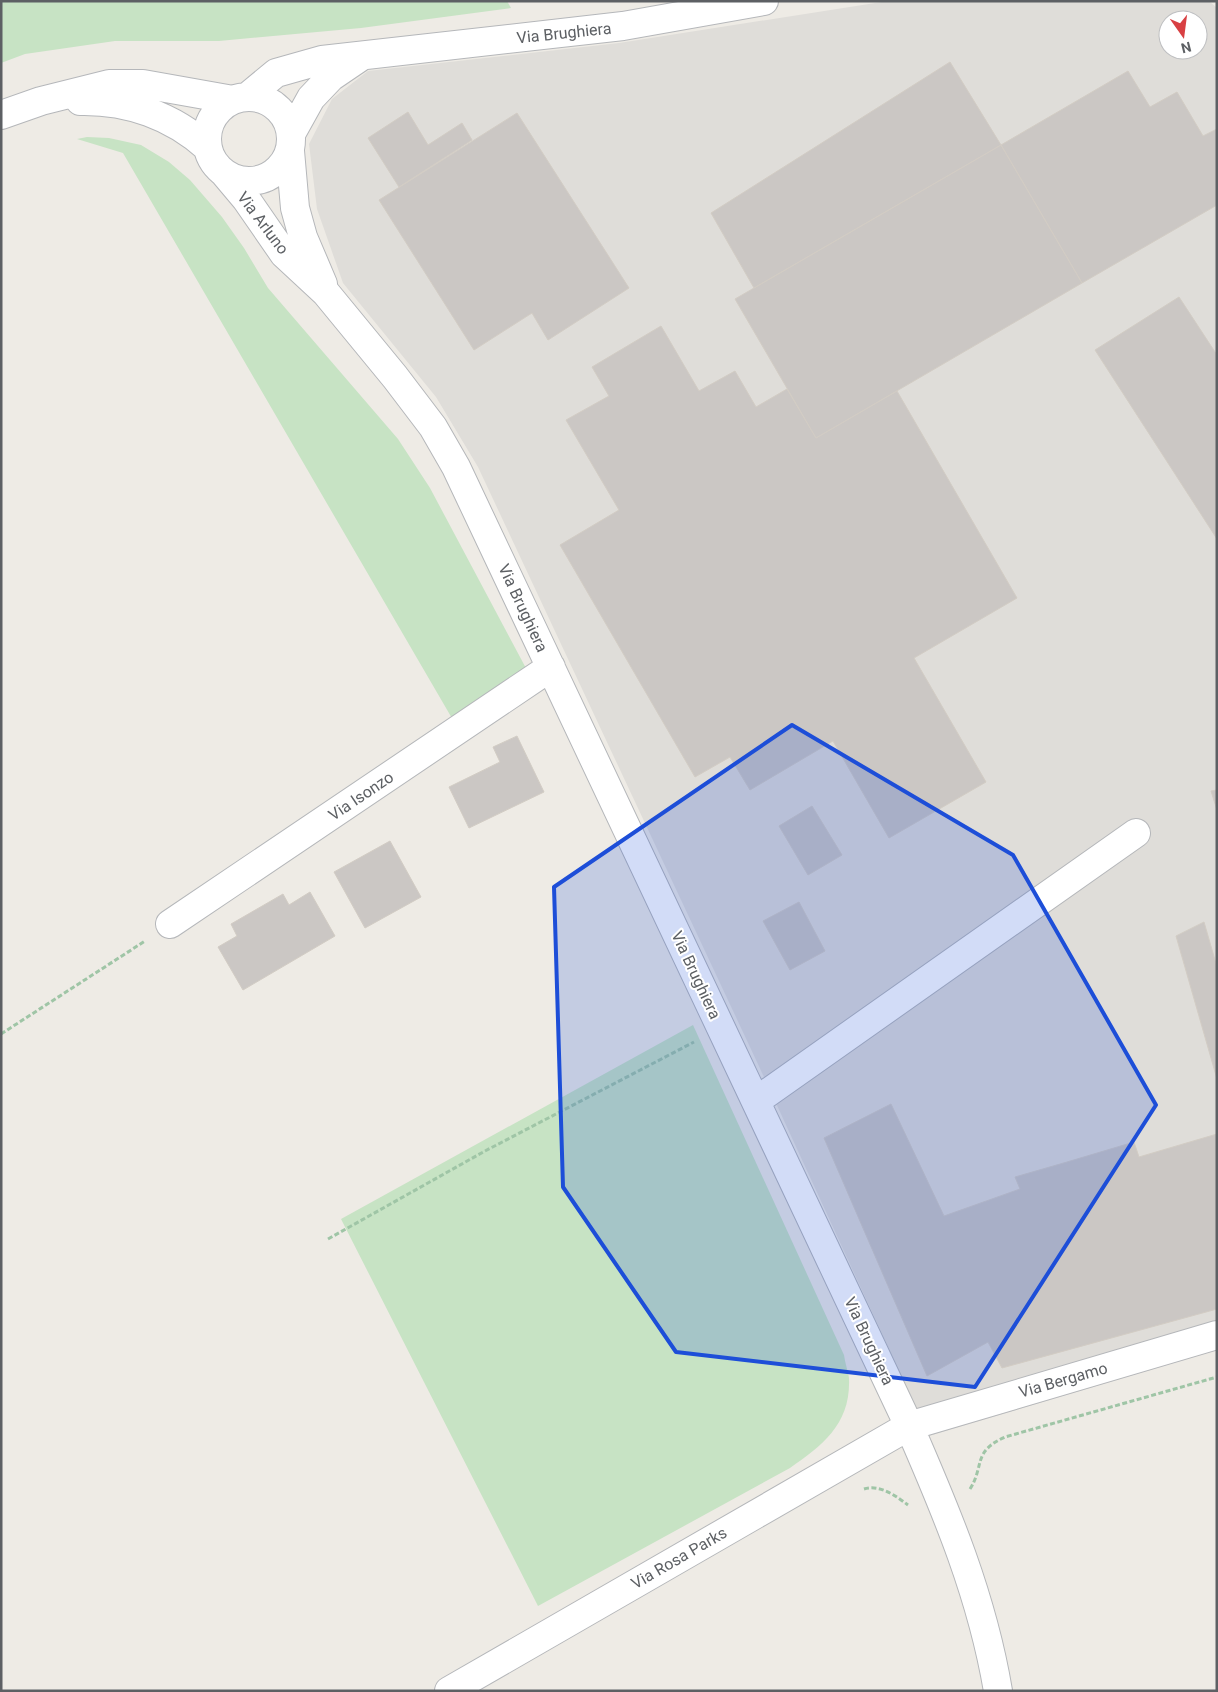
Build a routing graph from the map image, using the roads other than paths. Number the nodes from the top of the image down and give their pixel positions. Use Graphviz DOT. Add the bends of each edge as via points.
graph roads {
  1 [pos="764,1"];
  2 [pos="362,56"];
  3 [pos="240,98"];
  4 [pos="42,101"];
  5 [pos="1,115"];
  6 [pos="291,143"];
  7 [pos="208,148"];
  8 [pos="225,174"];
  9 [pos="326,293"];
  10 [pos="551,667"];
  11 [pos="1136,834"];
  12 [pos="170,924"];
  13 [pos="756,1101"];
  14 [pos="1217,1335"];
  15 [pos="909,1426"];
  16 [pos="448,1691"];
  17 [pos="998,1691"];
  1 -- 2 [label="street, Via Brughiera" via="622,26"];
  2 -- 3 [label="street, Via Brughiera" via="322,60 276,73"];
  2 -- 6 [label="street" via="331,77 311,98"];
  3 -- 4 [label="street" via="143,84 109,84"];
  3 -- 6 [label="street" via="262,98 275,106 287,120"];
  3 -- 7 [label="street" via="217,111 207,134"];
  4 -- 5 [label="street"];
  4 -- 7 [label="street" via="97,100 144,108 191,133"];
  6 -- 8 [label="street" via="283,164 264,179 249,181"];
  6 -- 9 [label="street, Via Arluno" via="295,208"];
  7 -- 8 [label="street" via="214,163"];
  8 -- 9 [label="street, Via Arluno" via="284,254"];
  9 -- 10 [label="street, Via Brughiera" via="433,427 456,467"];
  10 -- 12 [label="street, Via Isonzo"];
  10 -- 13 [label="street, Via Brughiera"];
  11 -- 13 [label="street"];
  13 -- 15 [label="street, Via Brughiera"];
  14 -- 15 [label="street, Via Bergamo"];
  15 -- 16 [label="street, Via Rosa Parks"];
  15 -- 17 [label="street, Via Brughiera" via="971,1578 994,1662"];
}
